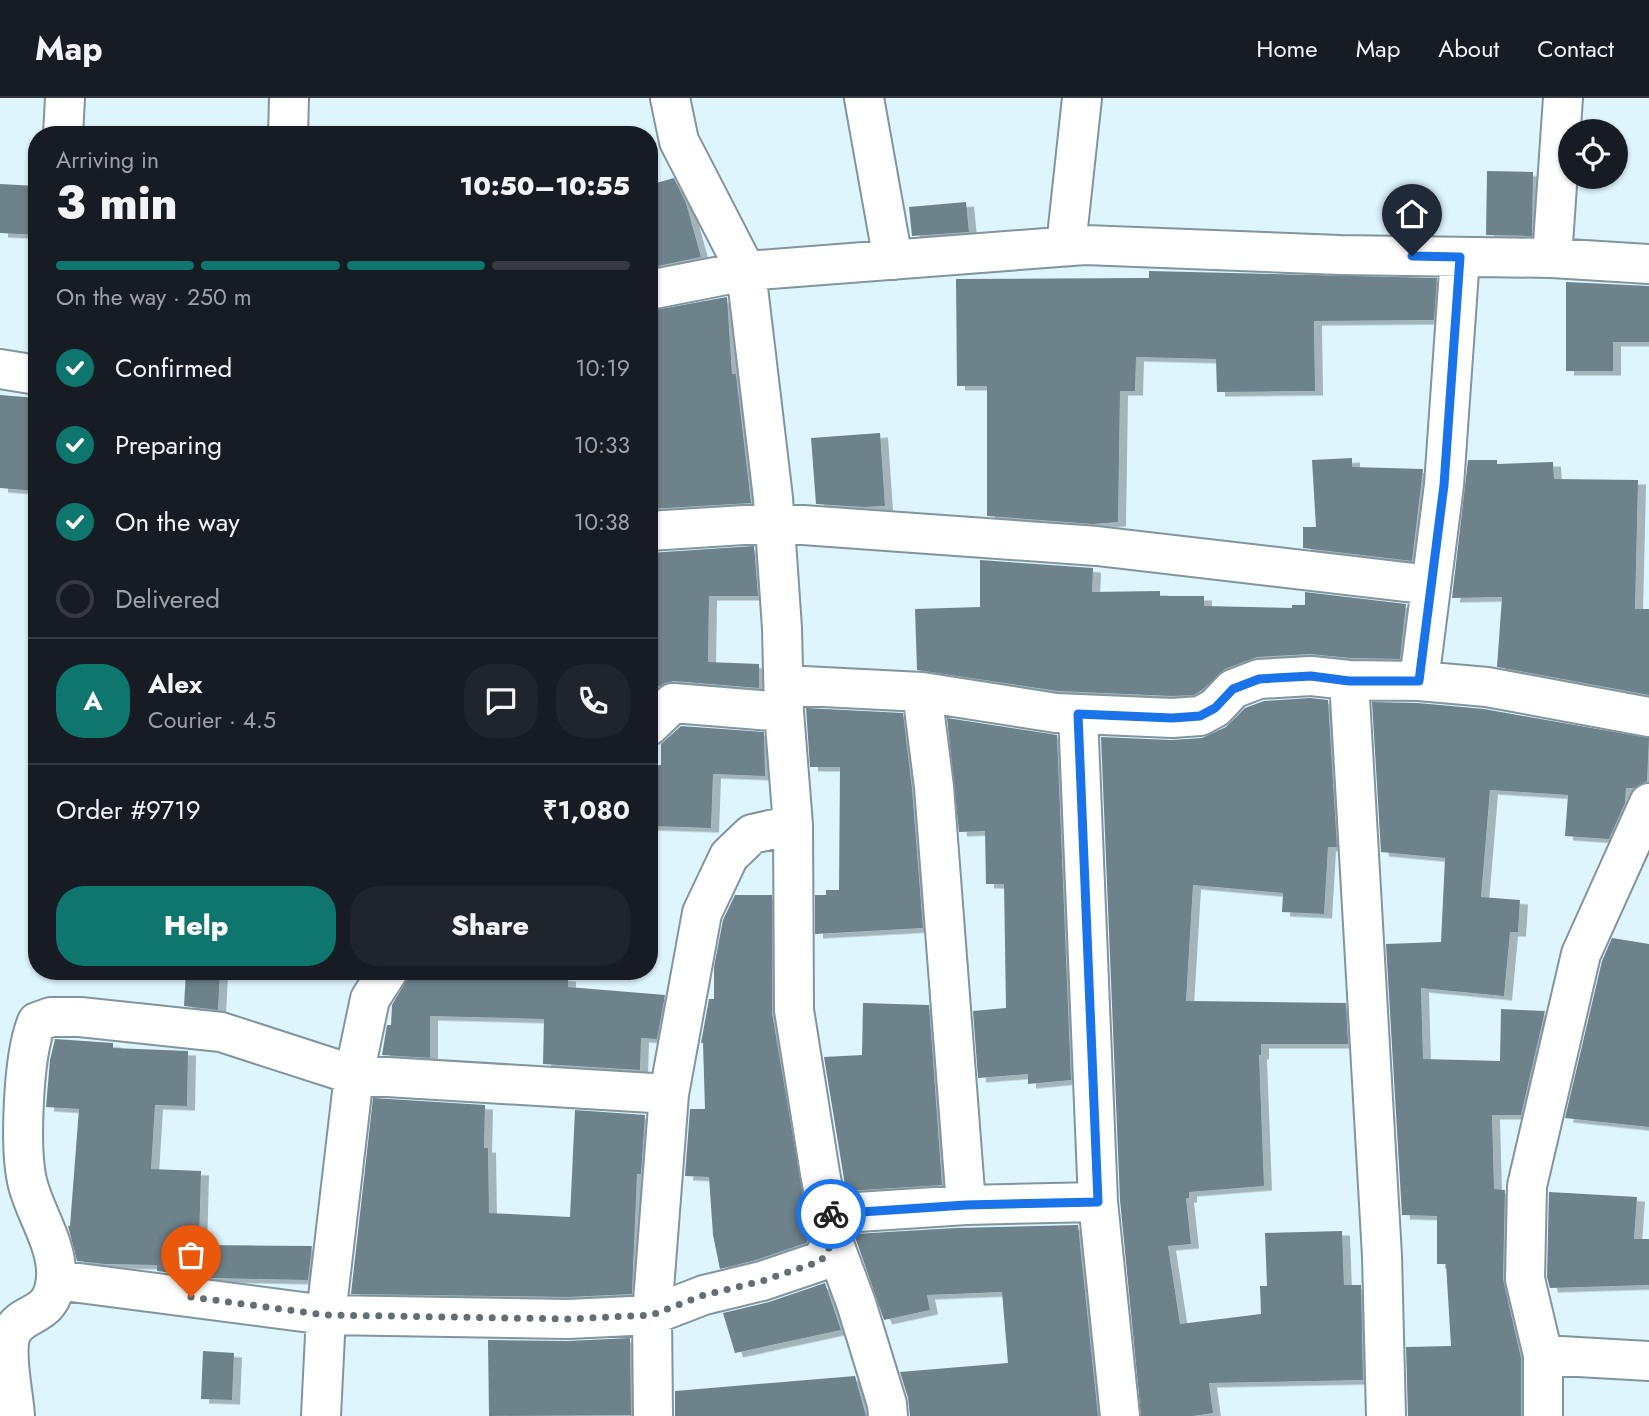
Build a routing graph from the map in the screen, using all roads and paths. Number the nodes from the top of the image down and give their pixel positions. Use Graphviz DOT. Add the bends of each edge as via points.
graph roads {
  1 [pos="65,98"];
  2 [pos="289,98"];
  3 [pos="670,98"];
  4 [pos="864,98"];
  5 [pos="1082,98"];
  6 [pos="1563,98"];
  7 [pos="63,126"];
  8 [pos="288,126"];
  9 [pos="1066,246"];
  10 [pos="1460,257"];
  11 [pos="1552,258"];
  12 [pos="892,260"];
  13 [pos="1649,264"];
  14 [pos="747,271"];
  15 [pos="658,288"];
  16 [pos="0,369"];
  17 [pos="28,374"];
  18 [pos="775,523"];
  19 [pos="658,530"];
  20 [pos="1431,584"];
  21 [pos="1349,681"];
  22 [pos="1419,681"];
  23 [pos="922,692"];
  24 [pos="784,698"];
  25 [pos="1078,714"];
  26 [pos="658,717"];
  27 [pos="1649,717"];
  28 [pos="1649,803"];
  29 [pos="793,825"];
  30 [pos="382,980"];
  31 [pos="354,1074"];
  32 [pos="669,1094"];
  33 [pos="1098,1202"];
  34 [pos="966,1205"];
  35 [pos="830,1227"];
  36 [pos="56,1280"];
  37 [pos="326,1315"];
  38 [pos="652,1315"];
  39 [pos="1544,1355"];
  40 [pos="1649,1361"];
  41 [pos="15,1416"];
  42 [pos="321,1416"];
  43 [pos="653,1416"];
  44 [pos="888,1416"];
  45 [pos="1119,1416"];
  46 [pos="1386,1416"];
  47 [pos="1543,1416"];
  1 -- 7 [label="street"];
  2 -- 8 [label="street"];
  3 -- 14 [label="street" via="679,141"];
  4 -- 12 [label="street"];
  5 -- 9 [label="street"];
  6 -- 11 [label="street"];
  9 -- 10 [label="street"];
  9 -- 12 [label="street"];
  10 -- 11 [label="street"];
  10 -- 20 [label="street" via="1444,485"];
  11 -- 13 [label="street"];
  12 -- 14 [label="street"];
  14 -- 15 [label="street"];
  14 -- 18 [label="street"];
  16 -- 17 [label="street"];
  18 -- 19 [label="street"];
  18 -- 20 [label="street" via="1097,546"];
  18 -- 24 [label="street"];
  20 -- 22 [label="street"];
  21 -- 22 [label="street"];
  21 -- 25 [label="street" via="1311,676 1259,679 1233,689 1200,716"];
  21 -- 46 [label="street" via="1382,1256"];
  22 -- 27 [label="street" via="1487,687"];
  23 -- 24 [label="street"];
  23 -- 25 [label="street"];
  23 -- 34 [label="street" via="934,787"];
  24 -- 26 [label="street" via="673,703"];
  24 -- 29 [label="street"];
  25 -- 33 [label="street"];
  28 -- 39 [label="street" via="1581,954 1527,1186 1525,1279"];
  29 -- 32 [label="street" via="752,834 729,856 702,913"];
  29 -- 35 [label="street" via="794,1010"];
  30 -- 31 [label="street" via="370,999"];
  31 -- 32 [label="street"];
  31 -- 36 [label="street" via="221,1032 80,1017 37,1022 27,1059 24,1161 28,1186 56,1263"];
  31 -- 37 [label="street"];
  32 -- 38 [label="street"];
  33 -- 34 [label="street"];
  33 -- 45 [label="street"];
  34 -- 35 [label="street"];
  35 -- 38 [label="street" via="821,1261"];
  35 -- 44 [label="street"];
  36 -- 37 [label="street"];
  36 -- 41 [label="street" via="44,1309 16,1325 11,1333 8,1345"];
  37 -- 38 [label="street" via="568,1319"];
  37 -- 42 [label="street"];
  38 -- 43 [label="street"];
  39 -- 40 [label="street"];
  39 -- 47 [label="street"];
}
